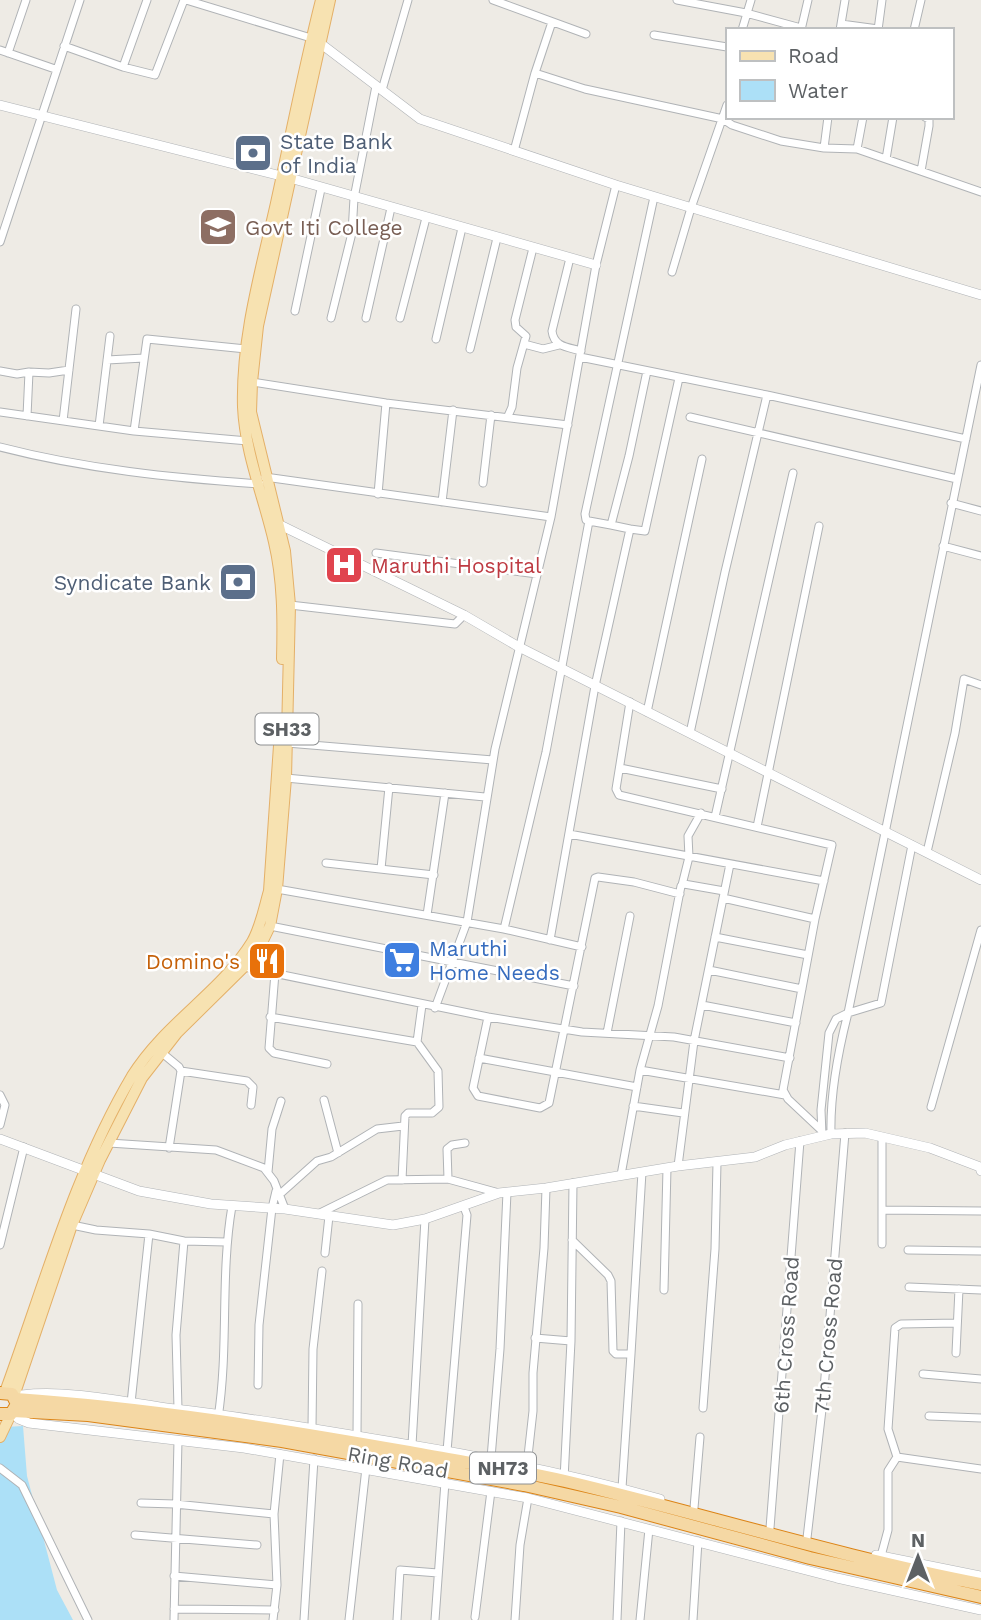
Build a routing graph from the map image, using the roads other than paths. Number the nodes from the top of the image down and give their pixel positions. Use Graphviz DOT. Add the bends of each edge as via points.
graph roads {
  1 [pos="26,0"];
  2 [pos="80,0"];
  3 [pos="147,0"];
  4 [pos="185,0"];
  5 [pos="321,0"];
  6 [pos="330,0"];
  7 [pos="408,0"];
  8 [pos="493,0"];
  9 [pos="677,0"];
  10 [pos="751,0"];
  11 [pos="808,0"];
  12 [pos="845,0"];
  13 [pos="882,0"];
  14 [pos="921,0"];
  15 [pos="746,13"];
  16 [pos="552,22"];
  17 [pos="840,27"];
  18 [pos="742,28"];
  19 [pos="798,28"];
  20 [pos="801,28"];
  21 [pos="859,28"];
  22 [pos="878,28"];
  23 [pos="914,28"];
  24 [pos="586,34"];
  25 [pos="654,35"];
  26 [pos="315,40"];
  27 [pos="64,46"];
  28 [pos="726,47"];
  29 [pos="4,52"];
  30 [pos="123,67"];
  31 [pos="55,69"];
  32 [pos="535,73"];
  33 [pos="379,88"];
  34 [pos="0,105"];
  35 [pos="726,108"];
  36 [pos="41,116"];
  37 [pos="723,119"];
  38 [pos="828,119"];
  39 [pos="863,119"];
  40 [pos="893,119"];
  41 [pos="929,119"];
  42 [pos="824,148"];
  43 [pos="857,149"];
  44 [pos="514,151"];
  45 [pos="886,159"];
  46 [pos="921,171"];
  47 [pos="286,177"];
  48 [pos="616,185"];
  49 [pos="321,189"];
  50 [pos="981,192"];
  51 [pos="654,197"];
  52 [pos="354,198"];
  53 [pos="391,208"];
  54 [pos="691,208"];
  55 [pos="426,218"];
  56 [pos="462,228"];
  57 [pos="497,238"];
  58 [pos="0,242"];
  59 [pos="533,248"];
  60 [pos="570,258"];
  61 [pos="596,265"];
  62 [pos="672,272"];
  63 [pos="981,295"];
  64 [pos="76,309"];
  65 [pos="295,311"];
  66 [pos="331,318"];
  67 [pos="366,318"];
  68 [pos="400,318"];
  69 [pos="110,336"];
  70 [pos="436,339"];
  71 [pos="524,344"];
  72 [pos="559,345"];
  73 [pos="246,349"];
  74 [pos="470,349"];
  75 [pos="580,354"];
  76 [pos="144,358"];
  77 [pos="107,360"];
  78 [pos="619,365"];
  79 [pos="981,365"];
  80 [pos="69,370"];
  81 [pos="0,371"];
  82 [pos="647,371"];
  83 [pos="29,372"];
  84 [pos="679,378"];
  85 [pos="252,382"];
  86 [pos="767,395"];
  87 [pos="386,403"];
  88 [pos="453,410"];
  89 [pos="0,412"];
  90 [pos="491,415"];
  91 [pos="27,416"];
  92 [pos="508,416"];
  93 [pos="690,417"];
  94 [pos="63,421"];
  95 [pos="568,425"];
  96 [pos="99,426"];
  97 [pos="134,431"];
  98 [pos="758,432"];
  99 [pos="966,439"];
  100 [pos="248,441"];
  101 [pos="0,447"];
  102 [pos="702,459"];
  103 [pos="793,473"];
  104 [pos="957,479"];
  105 [pos="264,482"];
  106 [pos="483,483"];
  107 [pos="378,494"];
  108 [pos="442,502"];
  109 [pos="951,503"];
  110 [pos="981,511"];
  111 [pos="551,517"];
  112 [pos="589,521"];
  113 [pos="273,522"];
  114 [pos="611,525"];
  115 [pos="819,526"];
  116 [pos="630,529"];
  117 [pos="943,546"];
  118 [pos="376,553"];
  119 [pos="981,556"];
  120 [pos="537,574"];
  121 [pos="290,606"];
  122 [pos="464,615"];
  123 [pos="519,648"];
  124 [pos="561,669"];
  125 [pos="981,685"];
  126 [pos="595,686"];
  127 [pos="630,702"];
  128 [pos="648,712"];
  129 [pos="690,733"];
  130 [pos="287,743"];
  131 [pos="730,754"];
  132 [pos="492,760"];
  133 [pos="620,768"];
  134 [pos="768,773"];
  135 [pos="286,778"];
  136 [pos="389,787"];
  137 [pos="722,789"];
  138 [pos="444,793"];
  139 [pos="485,797"];
  140 [pos="701,813"];
  141 [pos="715,817"];
  142 [pos="757,827"];
  143 [pos="886,832"];
  144 [pos="569,834"];
  145 [pos="912,845"];
  146 [pos="927,852"];
  147 [pos="689,857"];
  148 [pos="326,863"];
  149 [pos="730,864"];
  150 [pos="381,869"];
  151 [pos="434,875"];
  152 [pos="981,880"];
  153 [pos="824,881"];
  154 [pos="682,885"];
  155 [pos="277,889"];
  156 [pos="680,894"];
  157 [pos="724,895"];
  158 [pos="428,915"];
  159 [pos="630,916"];
  160 [pos="815,919"];
  161 [pos="467,922"];
  162 [pos="270,926"];
  163 [pos="504,929"];
  164 [pos="981,930"];
  165 [pos="715,937"];
  166 [pos="550,940"];
  167 [pos="582,947"];
  168 [pos="808,955"];
  169 [pos="452,963"];
  170 [pos="244,967"];
  171 [pos="709,970"];
  172 [pos="275,973"];
  173 [pos="574,986"];
  174 [pos="802,989"];
  175 [pos="422,1005"];
  176 [pos="702,1005"];
  177 [pos="435,1008"];
  178 [pos="848,1013"];
  179 [pos="270,1017"];
  180 [pos="488,1017"];
  181 [pos="796,1023"];
  182 [pos="563,1029"];
  183 [pos="607,1033"];
  184 [pos="648,1036"];
  185 [pos="694,1041"];
  186 [pos="417,1042"];
  187 [pos="161,1052"];
  188 [pos="479,1058"];
  189 [pos="790,1058"];
  190 [pos="327,1064"];
  191 [pos="640,1070"];
  192 [pos="180,1071"];
  193 [pos="554,1072"];
  194 [pos="690,1078"];
  195 [pos="637,1087"];
  196 [pos="0,1095"];
  197 [pos="785,1095"];
  198 [pos="324,1100"];
  199 [pos="281,1101"];
  200 [pos="251,1105"];
  201 [pos="633,1106"];
  202 [pos="931,1107"];
  203 [pos="683,1113"];
  204 [pos="0,1125"];
  205 [pos="403,1126"];
  206 [pos="825,1133"];
  207 [pos="845,1133"];
  208 [pos="0,1139"];
  209 [pos="882,1139"];
  210 [pos="800,1141"];
  211 [pos="109,1143"];
  212 [pos="465,1143"];
  213 [pos="24,1147"];
  214 [pos="169,1148"];
  215 [pos="338,1153"];
  216 [pos="717,1163"];
  217 [pos="981,1165"];
  218 [pos="677,1166"];
  219 [pos="667,1168"];
  220 [pos="268,1172"];
  221 [pos="642,1172"];
  222 [pos="90,1173"];
  223 [pos="621,1175"];
  224 [pos="447,1179"];
  225 [pos="402,1180"];
  226 [pos="573,1184"];
  227 [pos="546,1188"];
  228 [pos="278,1192"];
  229 [pos="503,1192"];
  230 [pos="232,1206"];
  231 [pos="464,1207"];
  232 [pos="272,1208"];
  233 [pos="285,1209"];
  234 [pos="882,1210"];
  235 [pos="981,1211"];
  236 [pos="318,1214"];
  237 [pos="329,1216"];
  238 [pos="425,1219"];
  239 [pos="72,1225"];
  240 [pos="149,1234"];
  241 [pos="572,1240"];
  242 [pos="184,1241"];
  243 [pos="226,1242"];
  244 [pos="882,1244"];
  245 [pos="0,1245"];
  246 [pos="908,1250"];
  247 [pos="981,1251"];
  248 [pos="325,1253"];
  249 [pos="323,1271"];
  250 [pos="909,1287"];
  251 [pos="959,1289"];
  252 [pos="664,1290"];
  253 [pos="981,1290"];
  254 [pos="358,1304"];
  255 [pos="957,1323"];
  256 [pos="535,1338"];
  257 [pos="571,1341"];
  258 [pos="956,1353"];
  259 [pos="631,1354"];
  260 [pos="923,1374"];
  261 [pos="981,1379"];
  262 [pos="258,1385"];
  263 [pos="10,1403"];
  264 [pos="131,1403"];
  265 [pos="703,1408"];
  266 [pos="178,1409"];
  267 [pos="929,1416"];
  268 [pos="218,1417"];
  269 [pos="981,1418"];
  270 [pos="287,1427"];
  271 [pos="313,1427"];
  272 [pos="0,1437"];
  273 [pos="700,1437"];
  274 [pos="178,1440"];
  275 [pos="258,1444"];
  276 [pos="356,1444"];
  277 [pos="412,1445"];
  278 [pos="447,1451"];
  279 [pos="280,1454"];
  280 [pos="897,1457"];
  281 [pos="491,1458"];
  282 [pos="314,1460"];
  283 [pos="527,1465"];
  284 [pos="0,1468"];
  285 [pos="366,1468"];
  286 [pos="981,1469"];
  287 [pos="445,1482"];
  288 [pos="562,1488"];
  289 [pos="622,1488"];
  290 [pos="491,1491"];
  291 [pos="528,1498"];
  292 [pos="141,1503"];
  293 [pos="175,1504"];
  294 [pos="694,1508"];
  295 [pos="274,1514"];
  296 [pos="621,1521"];
  297 [pos="771,1528"];
  298 [pos="649,1529"];
  299 [pos="135,1535"];
  300 [pos="175,1538"];
  301 [pos="807,1538"];
  302 [pos="698,1541"];
  303 [pos="257,1545"];
  304 [pos="757,1551"];
  305 [pos="881,1556"];
  306 [pos="841,1559"];
  307 [pos="438,1573"];
  308 [pos="174,1576"];
  309 [pos="981,1576"];
  310 [pos="981,1584"];
  311 [pos="278,1585"];
  312 [pos="981,1597"];
  313 [pos="174,1609"];
  314 [pos="275,1610"];
  315 [pos="981,1610"];
  316 [pos="475,1617"];
  317 [pos="88,1620"];
  318 [pos="174,1620"];
  319 [pos="274,1620"];
  320 [pos="304,1620"];
  321 [pos="349,1620"];
  322 [pos="397,1620"];
  323 [pos="435,1620"];
  324 [pos="515,1620"];
  325 [pos="617,1620"];
  326 [pos="640,1620"];
  327 [pos="693,1620"];
  1 -- 29 [label="street"];
  2 -- 27 [label="street"];
  3 -- 30 [label="street"];
  4 -- 26 [label="street"];
  4 -- 30 [label="street" via="158,73"];
  5 -- 26 [label="main road, SH33"];
  6 -- 26 [label="main road, SH33"];
  7 -- 33 [label="street"];
  8 -- 16 [label="street"];
  9 -- 15 [label="street"];
  10 -- 15 [label="street"];
  11 -- 20 [label="street"];
  12 -- 17 [label="street"];
  13 -- 22 [label="street"];
  14 -- 23 [label="street"];
  15 -- 18 [label="street"];
  15 -- 19 [label="street"];
  16 -- 24 [label="street"];
  16 -- 32 [label="street"];
  17 -- 21 [label="street"];
  25 -- 28 [label="street"];
  26 -- 33 [label="street"];
  26 -- 47 [label="main road, SH33"];
  27 -- 30 [label="street"];
  27 -- 31 [label="street"];
  29 -- 31 [label="street"];
  31 -- 36 [label="street"];
  32 -- 37 [label="street"];
  32 -- 44 [label="street"];
  33 -- 44 [label="street" via="420,118"];
  33 -- 52 [label="street"];
  34 -- 36 [label="street"];
  35 -- 37 [label="street"];
  36 -- 47 [label="street"];
  36 -- 58 [label="street"];
  37 -- 42 [label="street" via="781,141"];
  37 -- 54 [label="street"];
  38 -- 42 [label="street"];
  39 -- 43 [label="street"];
  40 -- 45 [label="street"];
  41 -- 46 [label="street"];
  42 -- 43 [label="street"];
  43 -- 45 [label="street"];
  44 -- 48 [label="street"];
  45 -- 46 [label="street"];
  46 -- 50 [label="street"];
  47 -- 49 [label="street"];
  47 -- 73 [label="main road, SH33"];
  47 -- 85 [label="main road, SH33"];
  48 -- 51 [label="street"];
  48 -- 61 [label="street"];
  49 -- 52 [label="street"];
  49 -- 65 [label="street"];
  51 -- 54 [label="street"];
  51 -- 78 [label="street"];
  52 -- 53 [label="street"];
  52 -- 66 [label="street" via="352,233"];
  53 -- 55 [label="street"];
  53 -- 67 [label="street"];
  54 -- 62 [label="street"];
  54 -- 63 [label="street"];
  55 -- 56 [label="street"];
  55 -- 68 [label="street"];
  56 -- 57 [label="street"];
  56 -- 70 [label="street"];
  57 -- 59 [label="street"];
  57 -- 74 [label="street"];
  59 -- 60 [label="street"];
  59 -- 71 [label="street" via="515,320 526,336"];
  60 -- 61 [label="street"];
  60 -- 72 [label="street" via="552,331"];
  61 -- 75 [label="street"];
  64 -- 80 [label="street"];
  69 -- 77 [label="street"];
  71 -- 72 [label="street" via="543,349"];
  71 -- 92 [label="street"];
  72 -- 75 [label="street"];
  73 -- 76 [label="street" via="149,338"];
  73 -- 100 [label="main road, SH33"];
  75 -- 78 [label="street"];
  75 -- 95 [label="street"];
  76 -- 77 [label="street"];
  76 -- 97 [label="street"];
  77 -- 96 [label="street"];
  78 -- 82 [label="street"];
  78 -- 112 [label="street" via="585,514"];
  79 -- 99 [label="street"];
  80 -- 83 [label="street"];
  80 -- 94 [label="street"];
  81 -- 83 [label="street"];
  82 -- 84 [label="street"];
  82 -- 114 [label="street"];
  83 -- 91 [label="street"];
  84 -- 86 [label="street"];
  84 -- 116 [label="street" via="645,531"];
  85 -- 87 [label="street"];
  85 -- 105 [label="main road, SH33" via="251,412"];
  86 -- 98 [label="street"];
  86 -- 99 [label="street"];
  87 -- 88 [label="street"];
  87 -- 107 [label="street"];
  88 -- 90 [label="street"];
  88 -- 108 [label="street"];
  89 -- 91 [label="street"];
  90 -- 92 [label="street"];
  90 -- 106 [label="street"];
  91 -- 94 [label="street"];
  92 -- 95 [label="street"];
  93 -- 98 [label="street"];
  94 -- 96 [label="street"];
  95 -- 111 [label="street"];
  96 -- 97 [label="street"];
  97 -- 100 [label="street"];
  98 -- 104 [label="street"];
  98 -- 129 [label="street"];
  99 -- 104 [label="street"];
  100 -- 105 [label="main road, SH33"];
  101 -- 105 [label="street" via="106,469"];
  102 -- 128 [label="street"];
  103 -- 131 [label="street"];
  104 -- 109 [label="street"];
  105 -- 107 [label="street"];
  105 -- 113 [label="main road, SH33"];
  107 -- 108 [label="street"];
  108 -- 111 [label="street"];
  109 -- 110 [label="street"];
  109 -- 117 [label="street"];
  111 -- 120 [label="street"];
  112 -- 114 [label="street"];
  112 -- 124 [label="street"];
  113 -- 121 [label="main road, SH33" via="285,551"];
  113 -- 122 [label="street"];
  113 -- 222 [label="main road, SH33" via="282,635 280,744 273,849 262,917 239,960 155,1043 117,1103"];
  114 -- 116 [label="street"];
  115 -- 134 [label="street"];
  116 -- 126 [label="street"];
  117 -- 119 [label="street"];
  117 -- 143 [label="street"];
  118 -- 120 [label="street"];
  120 -- 123 [label="street"];
  121 -- 122 [label="street" via="455,624"];
  121 -- 130 [label="main road, SH33"];
  122 -- 123 [label="street"];
  123 -- 124 [label="street"];
  123 -- 132 [label="street"];
  124 -- 126 [label="street"];
  124 -- 163 [label="street"];
  125 -- 146 [label="street" via="964,679"];
  126 -- 127 [label="street"];
  126 -- 144 [label="street"];
  127 -- 128 [label="street"];
  127 -- 133 [label="street"];
  128 -- 129 [label="street"];
  129 -- 131 [label="street"];
  130 -- 132 [label="street"];
  130 -- 135 [label="main road, SH33"];
  131 -- 134 [label="street"];
  131 -- 137 [label="street"];
  132 -- 139 [label="street"];
  133 -- 137 [label="street"];
  133 -- 140 [label="street" via="619,795"];
  134 -- 142 [label="street"];
  134 -- 143 [label="street"];
  135 -- 136 [label="street"];
  135 -- 155 [label="main road, SH33"];
  136 -- 138 [label="street"];
  136 -- 150 [label="street"];
  137 -- 141 [label="street"];
  138 -- 139 [label="street"];
  138 -- 151 [label="street"];
  139 -- 161 [label="street"];
  140 -- 141 [label="street"];
  140 -- 147 [label="street" via="688,836"];
  141 -- 142 [label="street"];
  142 -- 153 [label="street" via="832,845"];
  143 -- 145 [label="street"];
  143 -- 178 [label="street"];
  144 -- 147 [label="street"];
  144 -- 166 [label="street"];
  145 -- 146 [label="street"];
  145 -- 178 [label="street" via="881,1003"];
  146 -- 152 [label="street"];
  147 -- 149 [label="street"];
  147 -- 154 [label="street"];
  148 -- 150 [label="street"];
  149 -- 153 [label="street"];
  149 -- 157 [label="street"];
  150 -- 151 [label="street"];
  151 -- 158 [label="street"];
  153 -- 160 [label="street"];
  154 -- 156 [label="street"];
  154 -- 157 [label="street"];
  155 -- 158 [label="street"];
  155 -- 162 [label="main road, SH33"];
  156 -- 167 [label="street" via="595,878"];
  156 -- 184 [label="street"];
  157 -- 160 [label="street"];
  157 -- 165 [label="street"];
  158 -- 161 [label="street"];
  159 -- 183 [label="street"];
  160 -- 168 [label="street"];
  161 -- 163 [label="street"];
  161 -- 169 [label="street"];
  162 -- 169 [label="street"];
  162 -- 170 [label="main road, SH33" via="256,955"];
  163 -- 166 [label="street"];
  164 -- 202 [label="street"];
  165 -- 168 [label="street"];
  165 -- 171 [label="street"];
  166 -- 167 [label="street"];
  167 -- 173 [label="street"];
  168 -- 174 [label="street"];
  169 -- 173 [label="street"];
  169 -- 177 [label="street"];
  170 -- 172 [label="street"];
  170 -- 187 [label="main road, SH33"];
  171 -- 174 [label="street"];
  171 -- 176 [label="street"];
  172 -- 175 [label="street"];
  172 -- 179 [label="street"];
  173 -- 182 [label="street"];
  174 -- 181 [label="street"];
  175 -- 177 [label="street"];
  175 -- 186 [label="street"];
  176 -- 181 [label="street"];
  176 -- 185 [label="street"];
  177 -- 180 [label="street"];
  178 -- 206 [label="street"];
  178 -- 206 [label="street" via="836,1019 829,1033 821,1110"];
  179 -- 186 [label="street"];
  179 -- 190 [label="street" via="271,1052"];
  180 -- 182 [label="street"];
  180 -- 188 [label="street"];
  181 -- 189 [label="street"];
  182 -- 183 [label="street"];
  182 -- 193 [label="street"];
  183 -- 184 [label="street"];
  184 -- 185 [label="street"];
  184 -- 191 [label="street"];
  185 -- 189 [label="street"];
  185 -- 194 [label="street"];
  186 -- 205 [label="street" via="438,1071 439,1107 432,1113 408,1113"];
  187 -- 192 [label="street"];
  187 -- 211 [label="main road, SH33" via="142,1078"];
  188 -- 193 [label="street"];
  188 -- 193 [label="street" via="473,1088 478,1096 540,1108 549,1103"];
  189 -- 197 [label="street"];
  191 -- 194 [label="street"];
  191 -- 195 [label="street"];
  192 -- 200 [label="street" via="247,1081 253,1087"];
  192 -- 214 [label="street"];
  193 -- 195 [label="street"];
  194 -- 197 [label="street"];
  194 -- 203 [label="street"];
  195 -- 201 [label="street"];
  196 -- 204 [label="street" via="5,1105"];
  197 -- 206 [label="street"];
  198 -- 215 [label="street"];
  199 -- 220 [label="street" via="272,1129"];
  201 -- 203 [label="street"];
  201 -- 223 [label="street"];
  203 -- 218 [label="street"];
  205 -- 215 [label="street" via="377,1129"];
  205 -- 225 [label="street"];
  206 -- 207 [label="street"];
  206 -- 210 [label="street"];
  207 -- 209 [label="street"];
  207 -- 301 [label="street, 7th Cross Road"];
  208 -- 213 [label="street"];
  209 -- 217 [label="street"];
  209 -- 234 [label="street"];
  210 -- 216 [label="street" via="755,1157"];
  210 -- 297 [label="street, 6th Cross Road"];
  211 -- 214 [label="street"];
  211 -- 222 [label="main road, SH33"];
  212 -- 224 [label="street" via="447,1149"];
  213 -- 222 [label="street"];
  213 -- 245 [label="street"];
  214 -- 220 [label="street" via="216,1150"];
  215 -- 228 [label="street" via="312,1164"];
  216 -- 218 [label="street"];
  216 -- 265 [label="street"];
  218 -- 219 [label="street"];
  219 -- 221 [label="street"];
  219 -- 252 [label="street"];
  220 -- 228 [label="street"];
  221 -- 223 [label="street"];
  221 -- 259 [label="street"];
  222 -- 230 [label="street" via="139,1191"];
  222 -- 239 [label="main road, SH33"];
  222 -- 263 [label="main road, SH33" via="64,1224"];
  223 -- 226 [label="street"];
  224 -- 225 [label="street"];
  224 -- 229 [label="street"];
  225 -- 236 [label="street" via="383,1181"];
  226 -- 227 [label="street"];
  226 -- 241 [label="street"];
  227 -- 229 [label="street"];
  227 -- 256 [label="street"];
  228 -- 232 [label="street"];
  228 -- 233 [label="street"];
  229 -- 231 [label="street"];
  229 -- 281 [label="street" via="500,1349"];
  230 -- 232 [label="street"];
  230 -- 243 [label="street"];
  231 -- 238 [label="street"];
  231 -- 278 [label="street" via="464,1263"];
  232 -- 233 [label="street"];
  232 -- 262 [label="street" via="259,1325"];
  233 -- 236 [label="street"];
  234 -- 235 [label="street"];
  234 -- 244 [label="street"];
  236 -- 237 [label="street"];
  237 -- 238 [label="street" via="393,1225"];
  237 -- 248 [label="street"];
  238 -- 277 [label="street"];
  239 -- 240 [label="street"];
  239 -- 263 [label="main road, SH33"];
  240 -- 242 [label="street"];
  240 -- 264 [label="street"];
  241 -- 257 [label="street"];
  241 -- 259 [label="street" via="608,1275 613,1288 613,1351"];
  242 -- 243 [label="street"];
  242 -- 266 [label="street" via="176,1335"];
  243 -- 268 [label="street" via="225,1357"];
  246 -- 247 [label="street"];
  249 -- 271 [label="street" via="313,1349"];
  250 -- 251 [label="street"];
  251 -- 253 [label="street"];
  251 -- 255 [label="street"];
  254 -- 276 [label="street"];
  255 -- 258 [label="street"];
  255 -- 280 [label="street" via="901,1324 895,1328 888,1429"];
  256 -- 257 [label="street"];
  256 -- 283 [label="street"];
  257 -- 288 [label="street"];
  259 -- 289 [label="street"];
  260 -- 261 [label="street"];
  263 -- 264 [label="street" via="42,1394"];
  263 -- 268 [label="highway, Ring Road / NH73" via="85,1404"];
  263 -- 272 [label="main road, SH33"];
  263 -- 274 [label="street" via="19,1419 29,1423"];
  263 -- 275 [label="highway, Ring Road / NH73"];
  264 -- 266 [label="street"];
  266 -- 268 [label="street"];
  267 -- 269 [label="street"];
  268 -- 270 [label="highway, Ring Road / NH73"];
  270 -- 271 [label="street"];
  270 -- 276 [label="highway, Ring Road / NH73"];
  271 -- 276 [label="street"];
  273 -- 294 [label="street"];
  274 -- 275 [label="street"];
  274 -- 293 [label="street"];
  275 -- 276 [label="highway, Ring Road / NH73"];
  275 -- 279 [label="street"];
  276 -- 277 [label="street"];
  276 -- 288 [label="highway, Ring Road / NH73"];
  277 -- 278 [label="street"];
  278 -- 281 [label="street"];
  279 -- 282 [label="street"];
  279 -- 295 [label="street"];
  280 -- 286 [label="street"];
  280 -- 305 [label="street" via="888,1471 888,1530"];
  281 -- 283 [label="street"];
  282 -- 285 [label="street"];
  282 -- 320 [label="street"];
  283 -- 288 [label="street"];
  284 -- 317 [label="street" via="22,1485"];
  285 -- 287 [label="street"];
  285 -- 321 [label="street"];
  287 -- 290 [label="street"];
  287 -- 307 [label="street"];
  288 -- 289 [label="street"];
  288 -- 291 [label="street"];
  288 -- 296 [label="street"];
  288 -- 304 [label="highway, Ring Road / NH73"];
  288 -- 306 [label="highway, Ring Road / NH73"];
  289 -- 294 [label="street"];
  290 -- 291 [label="street"];
  290 -- 316 [label="street"];
  291 -- 324 [label="street"];
  292 -- 293 [label="street"];
  293 -- 295 [label="street"];
  293 -- 300 [label="street"];
  294 -- 297 [label="street"];
  295 -- 311 [label="street"];
  296 -- 298 [label="street"];
  296 -- 325 [label="street"];
  297 -- 301 [label="street"];
  298 -- 302 [label="street"];
  298 -- 326 [label="street"];
  299 -- 300 [label="street"];
  300 -- 303 [label="street"];
  300 -- 308 [label="street"];
  301 -- 305 [label="street"];
  302 -- 304 [label="street"];
  302 -- 327 [label="street"];
  304 -- 306 [label="highway, Ring Road / NH73"];
  304 -- 315 [label="street" via="894,1592"];
  305 -- 309 [label="street"];
  306 -- 310 [label="highway, Ring Road / NH73"];
  306 -- 312 [label="highway, Ring Road / NH73"];
  307 -- 322 [label="street" via="400,1570"];
  307 -- 323 [label="street"];
  308 -- 311 [label="street"];
  308 -- 313 [label="street"];
  311 -- 314 [label="street"];
  313 -- 314 [label="street"];
  313 -- 318 [label="street"];
  314 -- 319 [label="street"];
}
